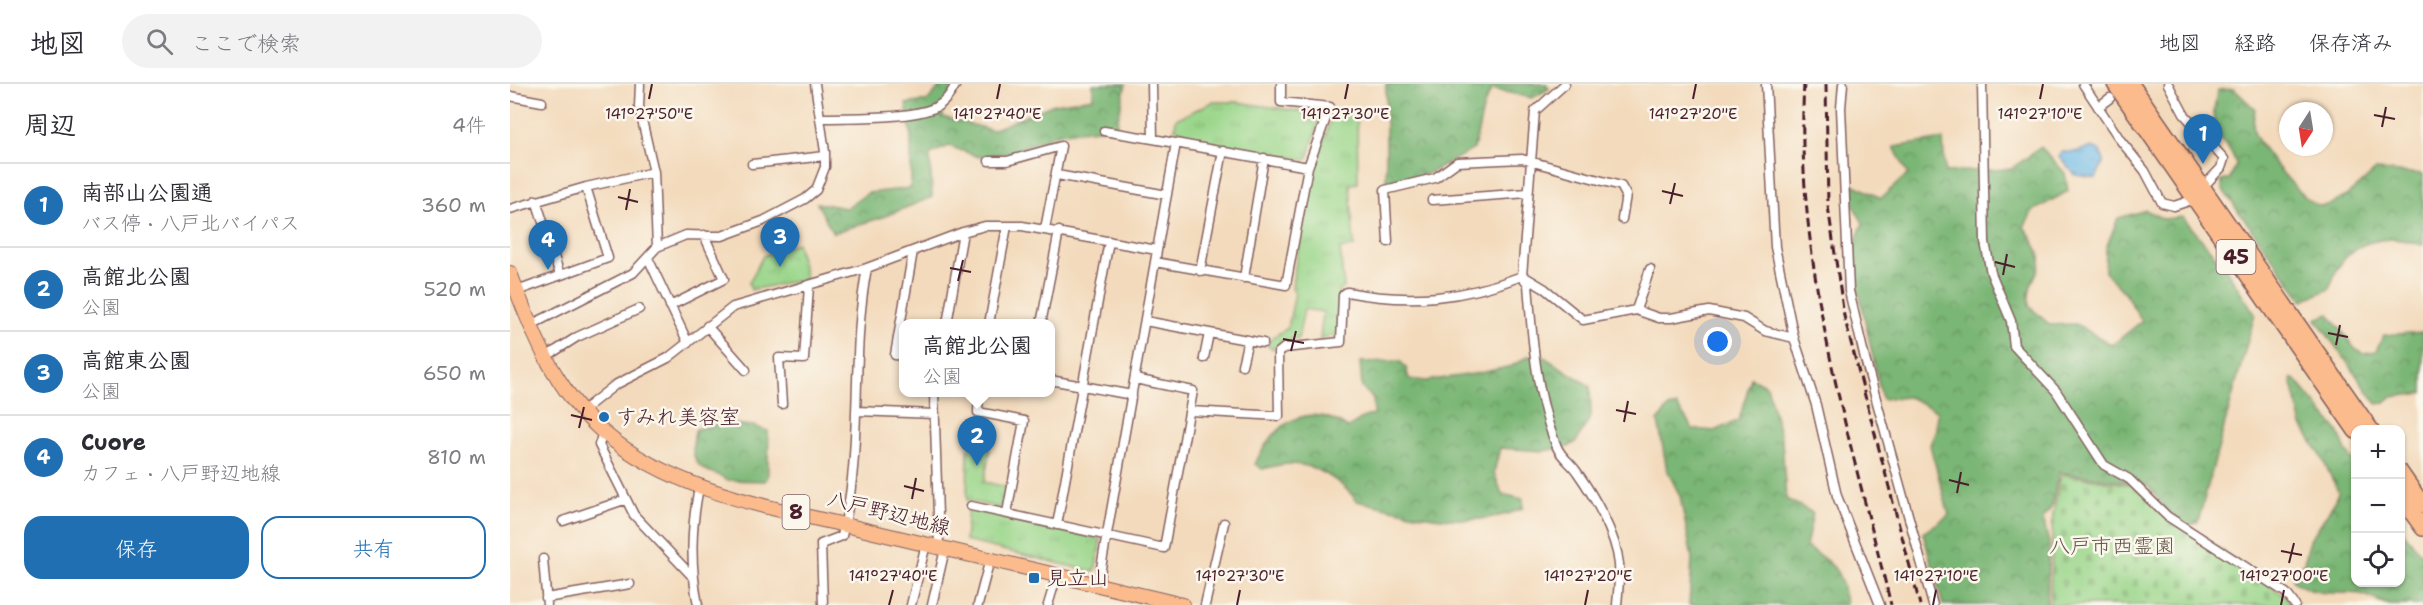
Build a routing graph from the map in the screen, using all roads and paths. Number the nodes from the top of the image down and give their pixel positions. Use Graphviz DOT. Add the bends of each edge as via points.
graph roads {
  1 [pos="640,84"];
  2 [pos="816,84"];
  3 [pos="956,84"];
  4 [pos="1152,84"];
  5 [pos="1281,84"];
  6 [pos="1565,84"];
  7 [pos="1766,84"];
  8 [pos="1844,84"];
  9 [pos="1982,84"];
  10 [pos="2083,84"];
  11 [pos="2130,84"];
  12 [pos="2168,84"];
  13 [pos="2112,91"];
  14 [pos="510,96"];
  15 [pos="542,102"];
  16 [pos="2098,108"];
  17 [pos="820,118"];
  18 [pos="1104,131"];
  19 [pos="1153,139"];
  20 [pos="1176,143"];
  21 [pos="1223,151"];
  22 [pos="825,156"];
  23 [pos="1264,158"];
  24 [pos="1531,160"];
  25 [pos="989,161"];
  26 [pos="752,164"];
  27 [pos="1308,167"];
  28 [pos="654,172"];
  29 [pos="1057,175"];
  30 [pos="586,187"];
  31 [pos="1528,192"];
  32 [pos="2199,193"];
  33 [pos="1167,195"];
  34 [pos="536,200"];
  35 [pos="1432,200"];
  36 [pos="510,209"];
  37 [pos="1622,219"];
  38 [pos="1007,226"];
  39 [pos="1045,230"];
  40 [pos="1059,231"];
  41 [pos="963,232"];
  42 [pos="704,235"];
  43 [pos="1109,241"];
  44 [pos="1388,242"];
  45 [pos="657,247"];
  46 [pos="1157,250"];
  47 [pos="913,251"];
  48 [pos="648,258"];
  49 [pos="1155,262"];
  50 [pos="867,268"];
  51 [pos="1650,269"];
  52 [pos="1200,270"];
  53 [pos="560,275"];
  54 [pos="511,276"];
  55 [pos="1522,276"];
  56 [pos="1245,278"];
  57 [pos="809,286"];
  58 [pos="517,291"];
  59 [pos="670,306"];
  60 [pos="639,309"];
  61 [pos="1636,310"];
  62 [pos="901,319"];
  63 [pos="947,319"];
  64 [pos="990,319"];
  65 [pos="1042,319"];
  66 [pos="1145,321"];
  67 [pos="530,326"];
  68 [pos="707,326"];
  69 [pos="899,333"];
  70 [pos="1209,333"];
  71 [pos="1794,338"];
  72 [pos="1248,340"];
  73 [pos="688,343"];
  74 [pos="1263,343"];
  75 [pos="899,356"];
  76 [pos="544,358"];
  77 [pos="1204,358"];
  78 [pos="1242,364"];
  79 [pos="746,370"];
  80 [pos="1135,379"];
  81 [pos="1055,381"];
  82 [pos="1081,385"];
  83 [pos="1132,395"];
  84 [pos="934,397"];
  85 [pos="980,397"];
  86 [pos="782,404"];
  87 [pos="582,411"];
  88 [pos="856,411"];
  89 [pos="1190,411"];
  90 [pos="935,414"];
  91 [pos="2352,425"];
  92 [pos="2368,425"];
  93 [pos="603,432"];
  94 [pos="2405,479"];
  95 [pos="699,487"];
  96 [pos="624,500"];
  97 [pos="2405,503"];
  98 [pos="2423,505"];
  99 [pos="971,506"];
  100 [pos="1006,513"];
  101 [pos="563,521"];
  102 [pos="1224,523"];
  103 [pos="845,525"];
  104 [pos="1057,525"];
  105 [pos="2423,528"];
  106 [pos="1106,537"];
  107 [pos="937,547"];
  108 [pos="543,559"];
  109 [pos="990,559"];
  110 [pos="1057,575"];
  111 [pos="692,576"];
  112 [pos="630,584"];
  113 [pos="1098,585"];
  114 [pos="547,601"];
  115 [pos="697,605"];
  116 [pos="823,605"];
  117 [pos="911,605"];
  118 [pos="932,605"];
  119 [pos="978,605"];
  120 [pos="1048,605"];
  121 [pos="1183,605"];
  122 [pos="1205,605"];
  123 [pos="1617,605"];
  124 [pos="1880,605"];
  125 [pos="1933,605"];
  126 [pos="2295,605"];
  1 -- 28 [label="street" via="639,107"];
  2 -- 17 [label="street"];
  3 -- 17 [label="street" via="939,105 921,112"];
  4 -- 19 [label="street"];
  5 -- 27 [label="street" via="1281,102 1330,107"];
  6 -- 24 [label="street" via="1535,111"];
  7 -- 71 [label="street" via="1775,247"];
  8 -- 125 [label="street" via="1841,108 1849,291"];
  9 -- 126 [label="street" via="1985,242 1991,273 2011,321 2014,346 2056,391 2104,465 2129,479 2167,516 2286,593"];
  10 -- 16 [label="street"];
  11 -- 32 [label="highway, 45"];
  12 -- 32 [label="street" via="2184,114 2224,159"];
  13 -- 16 [label="street"];
  13 -- 32 [label="highway, 45"];
  14 -- 15 [label="street"];
  16 -- 32 [label="street" via="2145,171 2162,203 2174,206"];
  17 -- 22 [label="street"];
  18 -- 19 [label="street"];
  19 -- 20 [label="street"];
  20 -- 21 [label="street"];
  20 -- 33 [label="street"];
  21 -- 23 [label="street"];
  21 -- 52 [label="street"];
  22 -- 26 [label="street"];
  22 -- 42 [label="street" via="821,180 805,199 722,236"];
  23 -- 27 [label="street"];
  23 -- 56 [label="street"];
  24 -- 31 [label="street"];
  24 -- 37 [label="street" via="1621,186 1626,195"];
  24 -- 44 [label="street" via="1457,162 1435,178 1384,190"];
  25 -- 29 [label="street" via="1007,161 1061,146"];
  27 -- 56 [label="street" via="1286,285"];
  28 -- 30 [label="street"];
  28 -- 45 [label="street"];
  29 -- 33 [label="street"];
  29 -- 39 [label="street"];
  30 -- 34 [label="street"];
  30 -- 53 [label="street" via="608,258"];
  31 -- 35 [label="street"];
  31 -- 55 [label="street"];
  32 -- 91 [label="highway, 45"];
  32 -- 92 [label="highway, 45"];
  33 -- 46 [label="street"];
  34 -- 36 [label="street"];
  34 -- 53 [label="street"];
  38 -- 39 [label="street"];
  38 -- 41 [label="street"];
  38 -- 64 [label="street"];
  39 -- 40 [label="street"];
  40 -- 43 [label="street"];
  40 -- 65 [label="street"];
  41 -- 47 [label="street"];
  41 -- 63 [label="street"];
  42 -- 45 [label="street" via="686,234"];
  42 -- 59 [label="street" via="724,279"];
  43 -- 46 [label="street"];
  43 -- 82 [label="street"];
  45 -- 48 [label="street"];
  46 -- 49 [label="street"];
  47 -- 50 [label="street"];
  47 -- 62 [label="street"];
  48 -- 59 [label="street"];
  48 -- 67 [label="street" via="633,273"];
  49 -- 52 [label="street"];
  49 -- 66 [label="street"];
  50 -- 57 [label="street"];
  50 -- 88 [label="street" via="855,379"];
  51 -- 61 [label="street"];
  52 -- 56 [label="street"];
  53 -- 58 [label="street"];
  54 -- 58 [label="main road, 八戸野辺地線 / 8"];
  55 -- 61 [label="street" via="1583,320"];
  55 -- 89 [label="street" via="1443,299 1382,299 1347,292 1343,295 1341,342 1284,348 1278,353 1279,416"];
  55 -- 123 [label="street" via="1528,284 1537,366 1551,432 1558,451 1577,472 1595,504 1616,550"];
  57 -- 68 [label="street" via="733,307"];
  57 -- 86 [label="street" via="804,359 779,358"];
  58 -- 67 [label="main road, 八戸野辺地線 / 8"];
  59 -- 73 [label="street"];
  60 -- 76 [label="street" via="577,337"];
  61 -- 71 [label="street" via="1659,318 1709,311 1744,318 1766,331"];
  66 -- 70 [label="street"];
  66 -- 80 [label="street"];
  67 -- 76 [label="main road, 八戸野辺地線 / 8"];
  68 -- 73 [label="street"];
  68 -- 79 [label="street"];
  69 -- 75 [label="street" via="895,356"];
  70 -- 72 [label="street"];
  70 -- 77 [label="street"];
  71 -- 124 [label="street" via="1816,405 1837,496"];
  72 -- 74 [label="street"];
  72 -- 78 [label="street"];
  73 -- 87 [label="street" via="669,358 615,385"];
  76 -- 87 [label="main road, 八戸野辺地線 / 8"];
  80 -- 83 [label="street"];
  80 -- 89 [label="street" via="1193,391"];
  81 -- 82 [label="street"];
  82 -- 83 [label="street"];
  82 -- 104 [label="street"];
  83 -- 106 [label="street"];
  84 -- 90 [label="street"];
  85 -- 100 [label="street" via="978,412 1024,421"];
  87 -- 93 [label="main road, 八戸野辺地線 / 8"];
  88 -- 90 [label="street"];
  88 -- 103 [label="street"];
  89 -- 106 [label="street" via="1164,548"];
  90 -- 107 [label="street"];
  93 -- 95 [label="main road, 八戸野辺地線 / 8" via="636,456"];
  93 -- 96 [label="street" via="599,446"];
  94 -- 98 [label="highway"];
  95 -- 103 [label="main road, 八戸野辺地線 / 8"];
  95 -- 111 [label="street" via="692,537"];
  96 -- 101 [label="street"];
  96 -- 111 [label="street"];
  97 -- 105 [label="highway"];
  99 -- 100 [label="street"];
  100 -- 104 [label="street"];
  102 -- 122 [label="street"];
  103 -- 107 [label="main road, 八戸野辺地線 / 8"];
  103 -- 116 [label="street" via="842,536 821,544"];
  104 -- 106 [label="street"];
  106 -- 113 [label="street"];
  107 -- 109 [label="main road, 八戸野辺地線 / 8"];
  107 -- 117 [label="street"];
  107 -- 118 [label="street"];
  108 -- 114 [label="street"];
  109 -- 110 [label="main road, 八戸野辺地線 / 8"];
  109 -- 119 [label="street"];
  110 -- 113 [label="main road, 八戸野辺地線 / 8"];
  110 -- 120 [label="street"];
  111 -- 115 [label="street"];
  112 -- 114 [label="street"];
  113 -- 121 [label="main road, 八戸野辺地線 / 8"];
}
